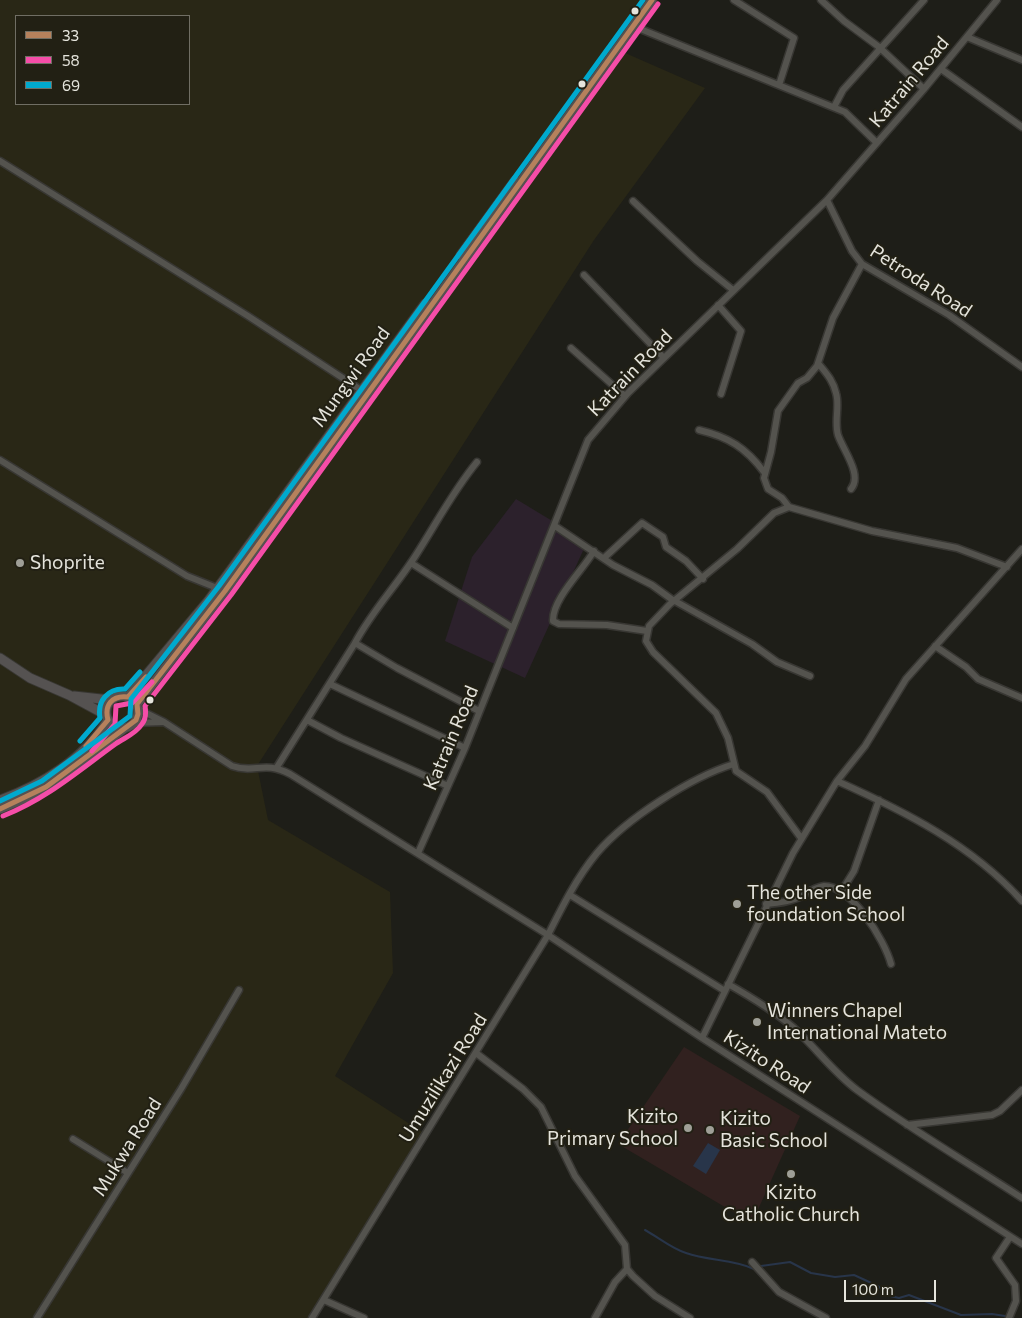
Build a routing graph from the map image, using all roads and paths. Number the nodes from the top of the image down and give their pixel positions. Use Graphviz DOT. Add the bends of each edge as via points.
graph roads {
  1 [pos="648,0"];
  2 [pos="652,0"];
  3 [pos="734,0"];
  4 [pos="820,0"];
  5 [pos="924,0"];
  6 [pos="997,0"];
  7 [pos="633,26"];
  8 [pos="967,37"];
  9 [pos="880,47"];
  10 [pos="1022,60"];
  11 [pos="941,69"];
  12 [pos="779,85"];
  13 [pos="924,89"];
  14 [pos="834,107"];
  15 [pos="1022,127"];
  16 [pos="877,143"];
  17 [pos="0,161"];
  18 [pos="827,200"];
  19 [pos="633,201"];
  20 [pos="862,264"];
  21 [pos="584,275"];
  22 [pos="733,290"];
  23 [pos="718,306"];
  24 [pos="571,348"];
  25 [pos="664,358"];
  26 [pos="818,364"];
  27 [pos="1022,368"];
  28 [pos="364,392"];
  29 [pos="721,394"];
  30 [pos="624,396"];
  31 [pos="699,430"];
  32 [pos="0,460"];
  33 [pos="476,462"];
  34 [pos="764,472"];
  35 [pos="851,489"];
  36 [pos="789,507"];
  37 [pos="556,526"];
  38 [pos="1022,549"];
  39 [pos="594,551"];
  40 [pos="604,558"];
  41 [pos="411,563"];
  42 [pos="1007,567"];
  43 [pos="703,578"];
  44 [pos="217,588"];
  45 [pos="674,601"];
  46 [pos="513,628"];
  47 [pos="647,631"];
  48 [pos="355,642"];
  49 [pos="935,646"];
  50 [pos="0,658"];
  51 [pos="810,676"];
  52 [pos="330,684"];
  53 [pos="69,695"];
  54 [pos="128,697"];
  55 [pos="1022,698"];
  56 [pos="110,700"];
  57 [pos="137,707"];
  58 [pos="479,711"];
  59 [pos="107,718"];
  60 [pos="307,720"];
  61 [pos="164,722"];
  62 [pos="134,723"];
  63 [pos="125,728"];
  64 [pos="464,748"];
  65 [pos="734,764"];
  66 [pos="277,768"];
  67 [pos="837,781"];
  68 [pos="448,786"];
  69 [pos="0,800"];
  70 [pos="879,800"];
  71 [pos="0,809"];
  72 [pos="801,838"];
  73 [pos="418,853"];
  74 [pos="841,892"];
  75 [pos="570,895"];
  76 [pos="1022,900"];
  77 [pos="766,904"];
  78 [pos="548,935"];
  79 [pos="892,964"];
  80 [pos="726,988"];
  81 [pos="239,990"];
  82 [pos="702,1038"];
  83 [pos="476,1053"];
  84 [pos="1022,1090"];
  85 [pos="907,1125"];
  86 [pos="73,1139"];
  87 [pos="128,1173"];
  88 [pos="1022,1198"];
  89 [pos="1010,1237"];
  90 [pos="1022,1244"];
  91 [pos="752,1262"];
  92 [pos="627,1268"];
  93 [pos="324,1300"];
  94 [pos="37,1318"];
  95 [pos="312,1318"];
  96 [pos="364,1318"];
  97 [pos="595,1318"];
  98 [pos="690,1318"];
  99 [pos="826,1318"];
  100 [pos="1009,1318"];
  1 -- 28 [label="main road, Mungwi Road"];
  2 -- 7 [label="main road, Mungwi Road"];
  3 -- 12 [label="street" via="794,38"];
  4 -- 9 [label="street"];
  5 -- 9 [label="street"];
  6 -- 8 [label="street, Katrain Road"];
  7 -- 12 [label="street"];
  7 -- 28 [label="main road, Mungwi Road"];
  8 -- 10 [label="street"];
  8 -- 11 [label="street, Katrain Road"];
  9 -- 13 [label="street"];
  9 -- 14 [label="street" via="843,90"];
  11 -- 13 [label="street, Katrain Road"];
  11 -- 15 [label="street"];
  12 -- 14 [label="street"];
  13 -- 16 [label="street, Katrain Road"];
  14 -- 16 [label="street" via="851,116"];
  16 -- 18 [label="street, Katrain Road"];
  17 -- 28 [label="street"];
  18 -- 20 [label="street, Petroda Road" via="852,251"];
  18 -- 22 [label="street, Katrain Road"];
  19 -- 22 [label="street"];
  20 -- 26 [label="street" via="833,318"];
  20 -- 27 [label="street, Petroda Road" via="949,315"];
  21 -- 25 [label="street"];
  22 -- 23 [label="street, Katrain Road"];
  23 -- 25 [label="street, Katrain Road"];
  23 -- 29 [label="street" via="741,331"];
  24 -- 30 [label="street"];
  25 -- 30 [label="street, Katrain Road"];
  26 -- 34 [label="street" via="798,384 778,412"];
  26 -- 35 [label="street" via="830,378 837,395 837,430 855,476"];
  28 -- 44 [label="main road, Mungwi Road"];
  28 -- 57 [label="main road, Mungwi Road" via="231,583"];
  30 -- 37 [label="street, Katrain Road" via="584,447"];
  31 -- 34 [label="street" via="727,438 751,454"];
  32 -- 44 [label="street" via="187,576"];
  33 -- 41 [label="street"];
  34 -- 36 [label="street" via="766,487"];
  36 -- 42 [label="street" via="872,531 957,548"];
  36 -- 43 [label="street" via="774,513"];
  37 -- 39 [label="street"];
  37 -- 46 [label="street, Katrain Road"];
  38 -- 42 [label="street"];
  39 -- 40 [label="street"];
  39 -- 47 [label="street" via="567,588 553,621"];
  40 -- 43 [label="street" via="639,525 645,524 663,537 666,547"];
  40 -- 45 [label="street"];
  41 -- 46 [label="street"];
  41 -- 48 [label="street" via="372,613"];
  42 -- 49 [label="street"];
  43 -- 45 [label="street"];
  44 -- 54 [label="main road, Mungwi Road"];
  45 -- 47 [label="street"];
  45 -- 51 [label="street" via="752,644 777,662"];
  46 -- 58 [label="street, Katrain Road"];
  47 -- 65 [label="street" via="646,641 653,652 716,713 728,738"];
  48 -- 52 [label="street"];
  48 -- 58 [label="street"];
  49 -- 55 [label="street" via="978,679"];
  49 -- 67 [label="street" via="906,679 865,746"];
  50 -- 53 [label="main road" via="30,678"];
  52 -- 60 [label="street"];
  52 -- 64 [label="street"];
  53 -- 56 [label="main road"];
  53 -- 59 [label="main road"];
  54 -- 56 [label="main road"];
  54 -- 57 [label="main road"];
  56 -- 59 [label="main road" via="106,707"];
  57 -- 61 [label="street"];
  57 -- 62 [label="main road"];
  58 -- 64 [label="street, Katrain Road"];
  59 -- 63 [label="main road" via="117,728"];
  59 -- 69 [label="main road" via="98,734 61,769 34,786"];
  60 -- 66 [label="street"];
  60 -- 68 [label="street"];
  61 -- 62 [label="street"];
  61 -- 66 [label="street" via="232,766 240,769"];
  62 -- 63 [label="main road"];
  63 -- 71 [label="main road" via="52,784 29,798"];
  64 -- 68 [label="street, Katrain Road"];
  65 -- 72 [label="street" via="739,775 767,792"];
  65 -- 75 [label="street, Umuzilikazi Road" via="702,776 662,800 620,832 597,853"];
  66 -- 73 [label="street, Kizito Road"];
  67 -- 70 [label="street"];
  67 -- 72 [label="street"];
  68 -- 73 [label="street, Katrain Road"];
  70 -- 74 [label="street" via="854,871"];
  70 -- 76 [label="street" via="956,844"];
  72 -- 77 [label="street"];
  73 -- 78 [label="street, Kizito Road"];
  74 -- 77 [label="street" via="822,886 793,899"];
  74 -- 79 [label="street" via="872,925"];
  75 -- 78 [label="street, Umuzilikazi Road"];
  75 -- 80 [label="street"];
  77 -- 80 [label="street"];
  78 -- 82 [label="street, Kizito Road"];
  78 -- 83 [label="street, Umuzilikazi Road"];
  80 -- 82 [label="street"];
  80 -- 85 [label="street" via="780,1017 842,1078"];
  81 -- 87 [label="street, Mukwa Road"];
  82 -- 89 [label="street, Kizito Road"];
  83 -- 92 [label="street" via="524,1089 541,1107 575,1176 625,1244"];
  83 -- 93 [label="street, Umuzilikazi Road"];
  84 -- 85 [label="street" via="992,1115"];
  85 -- 88 [label="street"];
  86 -- 87 [label="street"];
  87 -- 94 [label="street, Mukwa Road"];
  89 -- 90 [label="street, Kizito Road"];
  89 -- 100 [label="street" via="996,1258 1015,1285 1016,1301"];
  91 -- 99 [label="street" via="779,1292"];
  92 -- 97 [label="street" via="615,1282"];
  92 -- 98 [label="street" via="655,1296"];
  93 -- 95 [label="street, Umuzilikazi Road"];
  93 -- 96 [label="street"];
}
